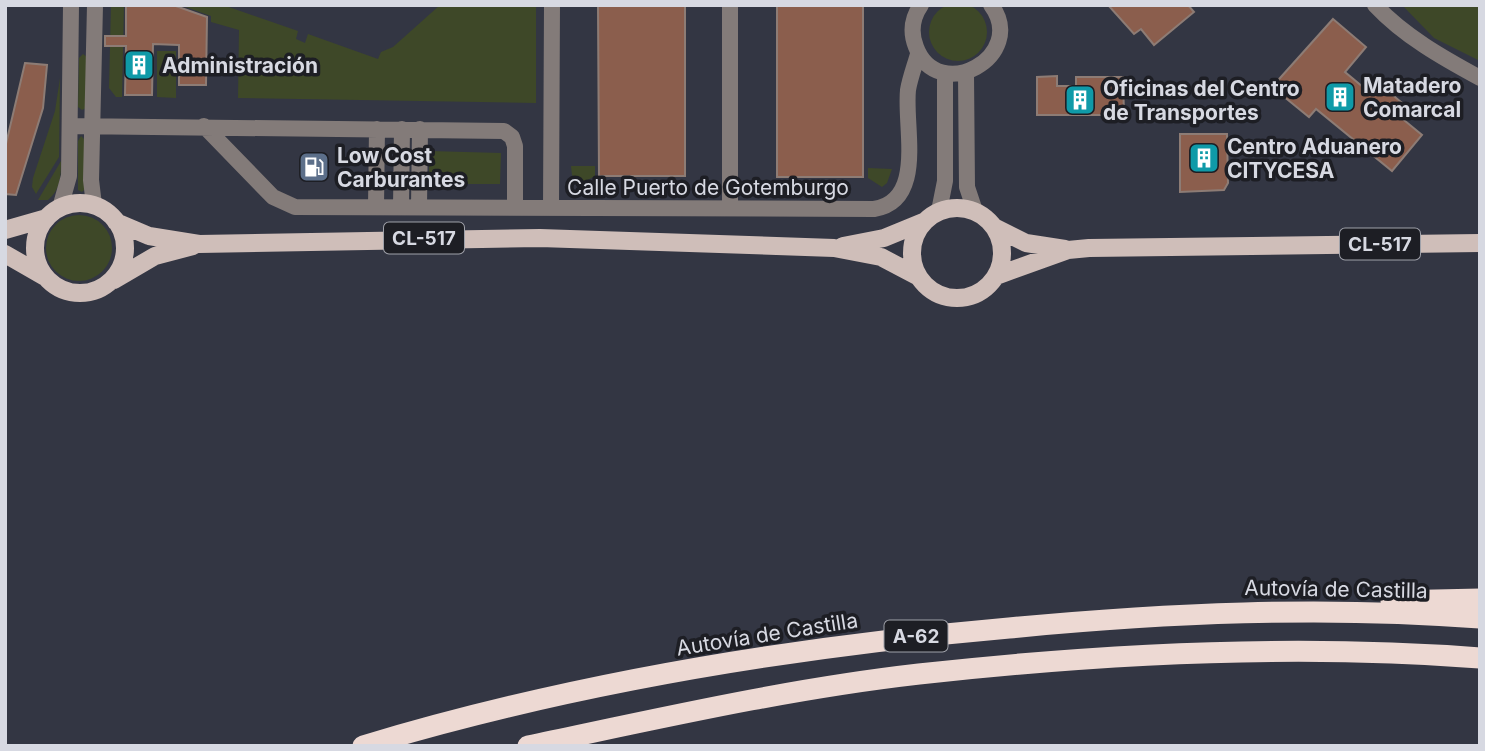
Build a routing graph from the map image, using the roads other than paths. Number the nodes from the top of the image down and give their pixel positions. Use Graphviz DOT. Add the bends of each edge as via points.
graph roads {
  1 [pos="71,5"];
  2 [pos="94,5"];
  3 [pos="552,5"];
  4 [pos="730,5"];
  5 [pos="921,5"];
  6 [pos="990,5"];
  7 [pos="1375,5"];
  8 [pos="918,54"];
  9 [pos="945,73"];
  10 [pos="966,74"];
  11 [pos="1480,78"];
  12 [pos="69,126"];
  13 [pos="92,126"];
  14 [pos="204,126"];
  15 [pos="377,129"];
  16 [pos="402,129"];
  17 [pos="420,129"];
  18 [pos="94,205"];
  19 [pos="376,207"];
  20 [pos="401,207"];
  21 [pos="419,207"];
  22 [pos="515,207"];
  23 [pos="551,207"];
  24 [pos="730,208"];
  25 [pos="939,211"];
  26 [pos="975,211"];
  27 [pos="53,213"];
  28 [pos="116,222"];
  29 [pos="923,222"];
  30 [pos="996,228"];
  31 [pos="5,230"];
  32 [pos="1480,243"];
  33 [pos="199,244"];
  34 [pos="834,248"];
  35 [pos="1068,250"];
  36 [pos="5,254"];
  37 [pos="996,276"];
  38 [pos="919,277"];
  39 [pos="46,278"];
  40 [pos="110,282"];
  41 [pos="1480,599"];
  42 [pos="1242,611"];
  43 [pos="1480,618"];
  44 [pos="1480,658"];
  45 [pos="363,746"];
  46 [pos="528,746"];
  1 -- 12 [label="street"];
  2 -- 13 [label="street"];
  3 -- 23 [label="street"];
  4 -- 24 [label="street"];
  5 -- 8 [label="street" via="913,23"];
  6 -- 10 [label="street" via="1000,27 998,42 992,56"];
  7 -- 11 [label="street" via="1446,60"];
  8 -- 9 [label="street"];
  8 -- 24 [label="street, Calle Puerto de Gotemburgo" via="908,89 906,182 898,198 874,209"];
  9 -- 10 [label="street"];
  9 -- 25 [label="street" via="946,181"];
  10 -- 26 [label="street" via="967,187"];
  12 -- 13 [label="street"];
  12 -- 27 [label="street" via="69,176"];
  13 -- 14 [label="street"];
  13 -- 18 [label="street"];
  14 -- 15 [label="street"];
  14 -- 19 [label="street, Calle Puerto de Gotemburgo" via="284,205"];
  15 -- 16 [label="street"];
  15 -- 19 [label="street"];
  16 -- 17 [label="street"];
  16 -- 20 [label="street"];
  17 -- 21 [label="street"];
  17 -- 22 [label="street" via="504,131 512,137"];
  18 -- 27 [label="main road" via="76,204"];
  18 -- 28 [label="main road, CL-517"];
  19 -- 20 [label="street, Calle Puerto de Gotemburgo"];
  20 -- 21 [label="street, Calle Puerto de Gotemburgo"];
  21 -- 22 [label="street, Calle Puerto de Gotemburgo"];
  22 -- 23 [label="street, Calle Puerto de Gotemburgo"];
  23 -- 24 [label="street, Calle Puerto de Gotemburgo"];
  25 -- 26 [label="main road" via="957,207"];
  25 -- 29 [label="main road, CL-517"];
  26 -- 30 [label="main road, CL-517"];
  27 -- 31 [label="main road"];
  27 -- 39 [label="main road" via="38,231 35,247"];
  28 -- 33 [label="main road, CL-517" via="149,236"];
  28 -- 40 [label="main road" via="125,240 125,256"];
  29 -- 34 [label="main road, CL-517" via="884,238"];
  29 -- 38 [label="main road" via="914,239 912,259"];
  30 -- 35 [label="main road, CL-517" via="1026,243"];
  30 -- 37 [label="main road" via="1002,260"];
  32 -- 35 [label="main road, CL-517"];
  33 -- 34 [label="main road, CL-517" via="540,238"];
  33 -- 40 [label="main road, CL-517" via="155,256"];
  34 -- 38 [label="main road, CL-517" via="881,257"];
  35 -- 37 [label="main road, CL-517"];
  36 -- 39 [label="main road, CL-517"];
  37 -- 38 [label="main road, CL-517" via="975,293 949,297 932,290"];
  39 -- 40 [label="main road, CL-517" via="57,287 85,293"];
  41 -- 42 [label="highway"];
  42 -- 43 [label="highway, Autovía de Castilla / A-62"];
  42 -- 45 [label="highway, Autovía de Castilla / A-62" via="912,636 724,663 502,708"];
  44 -- 46 [label="highway, A-62" via="1347,653 1135,656 918,674 734,703"];
}
